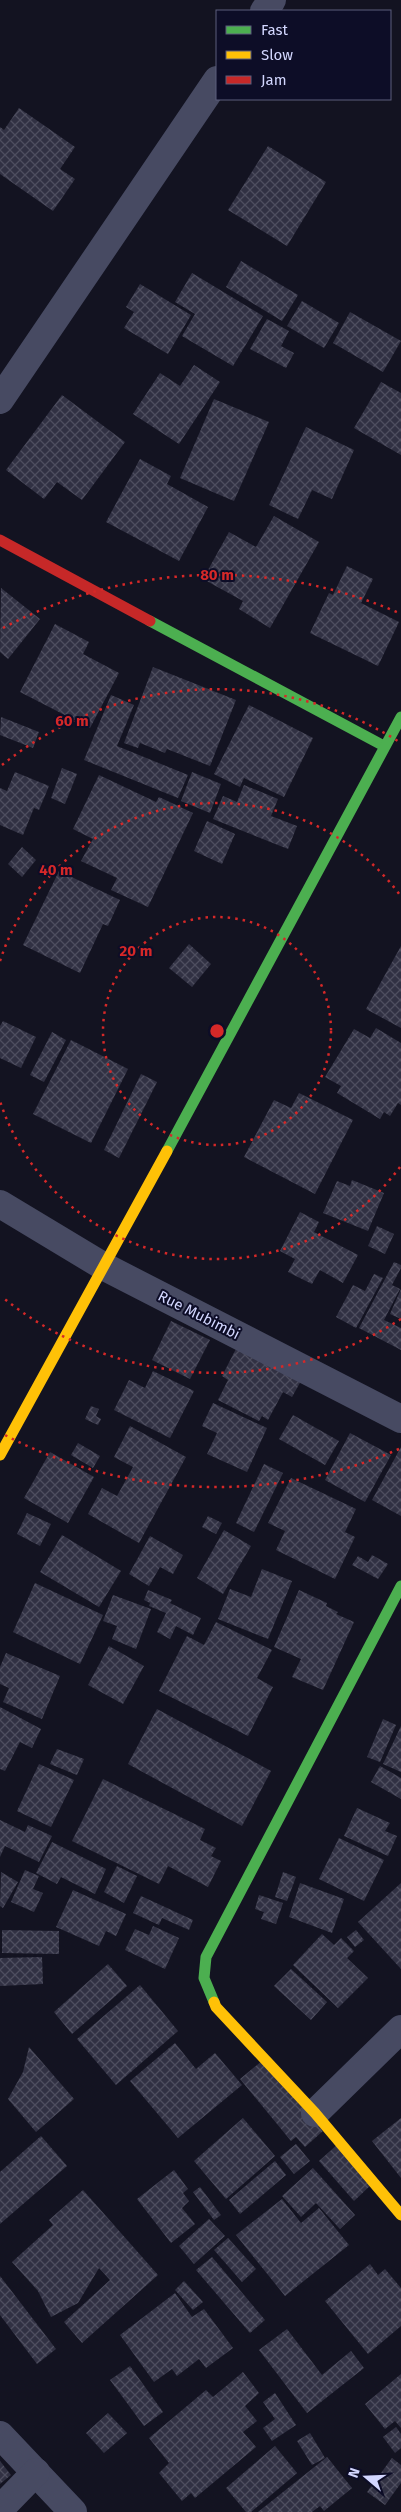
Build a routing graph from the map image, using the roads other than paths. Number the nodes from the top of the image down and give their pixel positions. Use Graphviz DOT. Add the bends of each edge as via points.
graph roads {
  1 [pos="216,81"];
  2 [pos="0,400"];
  3 [pos="0,540"];
  4 [pos="401,717"];
  5 [pos="384,746"];
  6 [pos="0,1204"];
  7 [pos="104,1266"];
  8 [pos="401,1419"];
  9 [pos="0,1455"];
  10 [pos="401,1586"];
  11 [pos="401,2029"];
  12 [pos="315,2113"];
  13 [pos="401,2215"];
  14 [pos="0,2436"];
  15 [pos="36,2472"];
  16 [pos="0,2509"];
  17 [pos="73,2512"];
  1 -- 2 [label="street"];
  3 -- 5 [label="street"];
  4 -- 5 [label="street"];
  5 -- 7 [label="street"];
  6 -- 7 [label="street, Rue Mubimbi"];
  7 -- 8 [label="street, Rue Mubimbi"];
  7 -- 9 [label="street"];
  10 -- 12 [label="street" via="206,1957 204,1978 216,2006"];
  11 -- 12 [label="street"];
  12 -- 13 [label="street"];
  14 -- 15 [label="street"];
  15 -- 16 [label="street"];
  15 -- 17 [label="street"];
}
